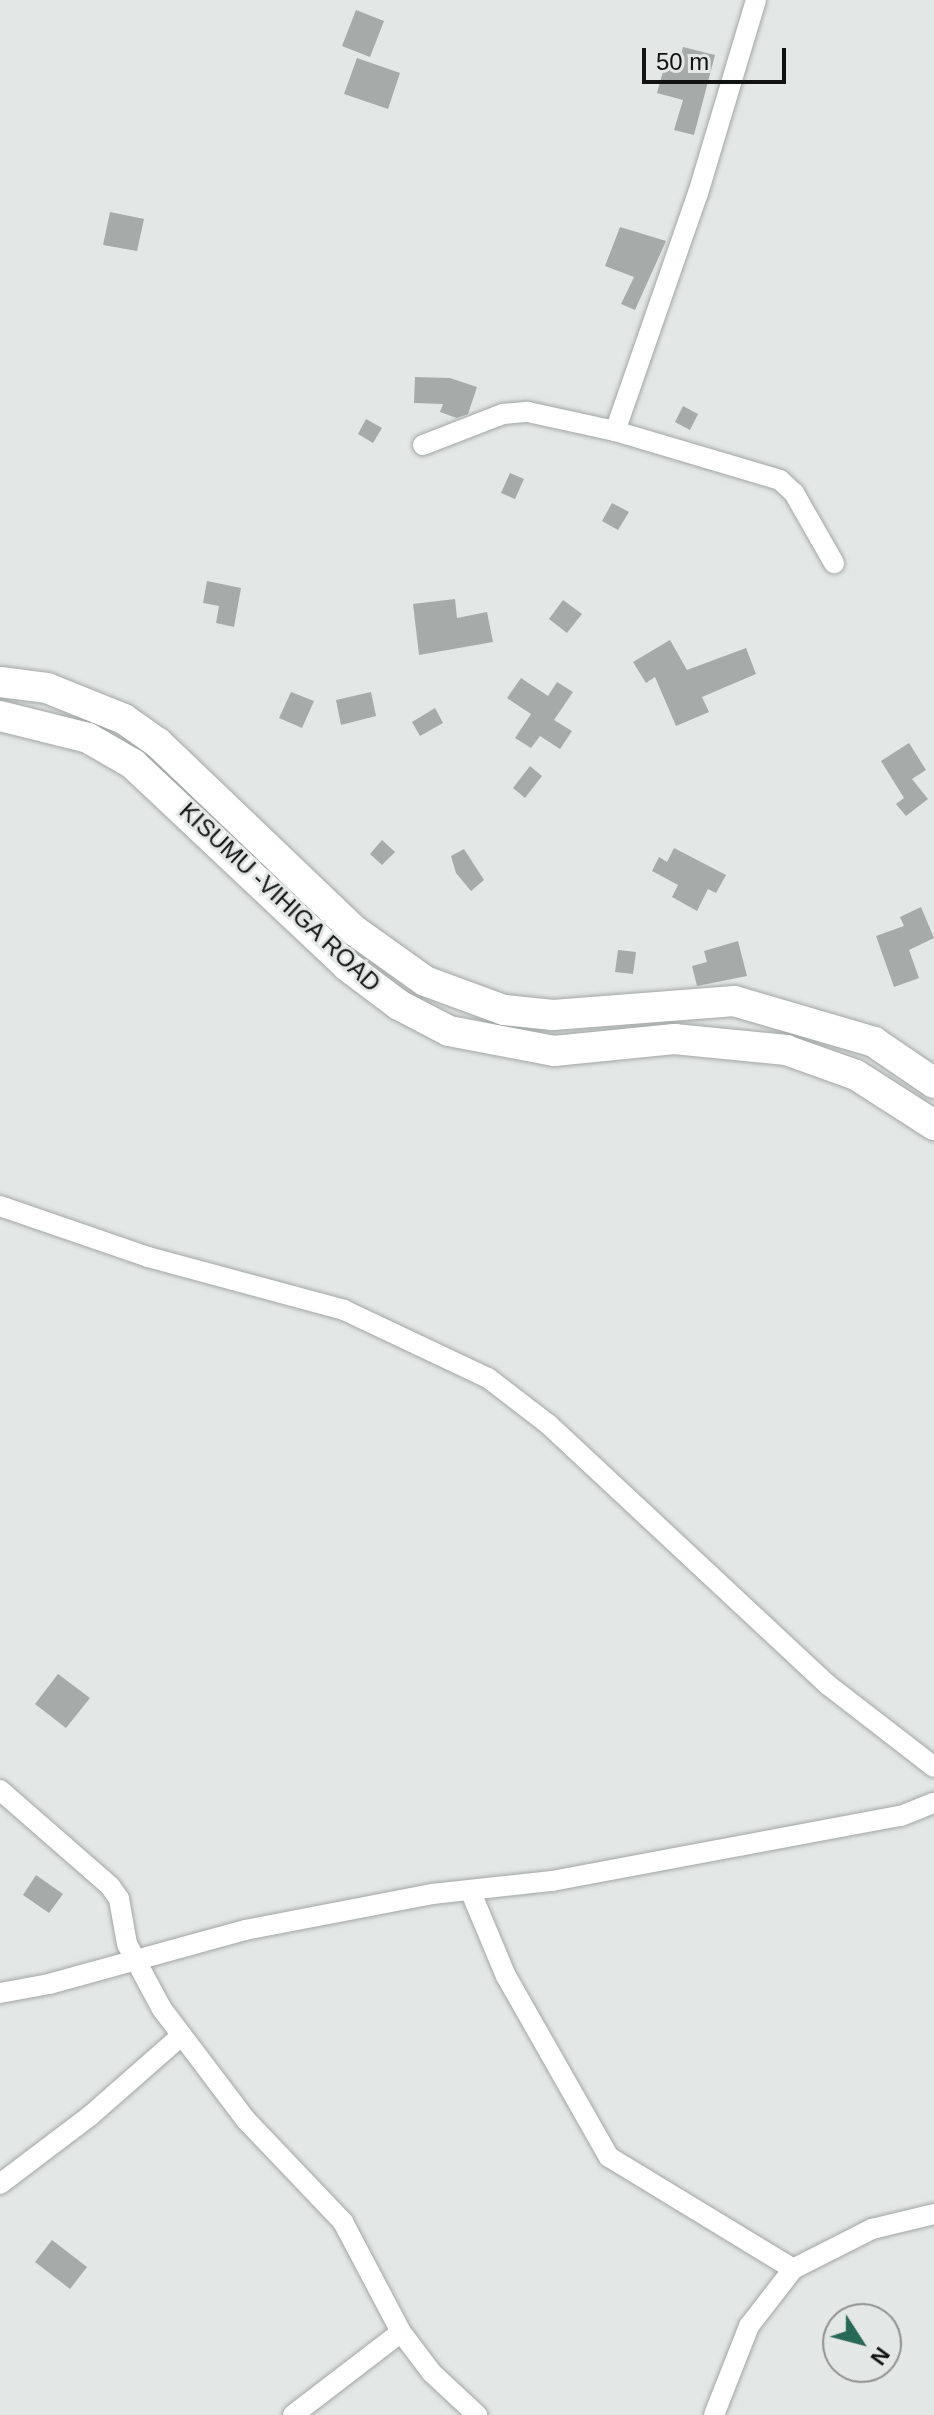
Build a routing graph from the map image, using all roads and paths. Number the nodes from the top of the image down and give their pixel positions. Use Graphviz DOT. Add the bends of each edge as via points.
graph roads {
  1 [pos="756,0"];
  2 [pos="615,431"];
  3 [pos="423,445"];
  4 [pos="834,563"];
  5 [pos="0,682"];
  6 [pos="0,716"];
  7 [pos="934,1083"];
  8 [pos="934,1125"];
  9 [pos="0,1206"];
  10 [pos="934,1767"];
  11 [pos="0,1790"];
  12 [pos="934,1803"];
  13 [pos="470,1890"];
  14 [pos="136,1960"];
  15 [pos="0,1993"];
  16 [pos="181,2036"];
  17 [pos="0,2184"];
  18 [pos="934,2214"];
  19 [pos="793,2269"];
  20 [pos="401,2332"];
  21 [pos="293,2415"];
  22 [pos="477,2415"];
  23 [pos="714,2415"];
  1 -- 2 [label="street" via="698,193"];
  2 -- 3 [label="street" via="528,412 503,414"];
  2 -- 4 [label="street" via="780,480 794,493"];
  5 -- 7 [label="highway, KISUMU -VIHIGA ROAD" via="47,688 124,719 158,743 355,931 392,961 437,986 504,1010 553,1015 734,1001 874,1042"];
  6 -- 8 [label="highway, KISUMU -VIHIGA ROAD" via="88,738 133,764 347,966 399,1005 449,1031 554,1051 674,1039 786,1050 856,1075"];
  9 -- 10 [label="street" via="148,1257 344,1310 488,1378 559,1434 828,1685"];
  11 -- 14 [label="street" via="110,1886"];
  12 -- 13 [label="street" via="864,1823 552,1881"];
  13 -- 14 [label="street" via="245,1930"];
  13 -- 19 [label="street" via="506,1976 609,2157"];
  14 -- 15 [label="street"];
  14 -- 16 [label="street"];
  16 -- 17 [label="street" via="90,2116"];
  16 -- 20 [label="street" via="246,2120 343,2222"];
  18 -- 19 [label="street" via="872,2229"];
  19 -- 23 [label="street" via="749,2326"];
  20 -- 21 [label="street"];
  20 -- 22 [label="street" via="432,2373"];
}
